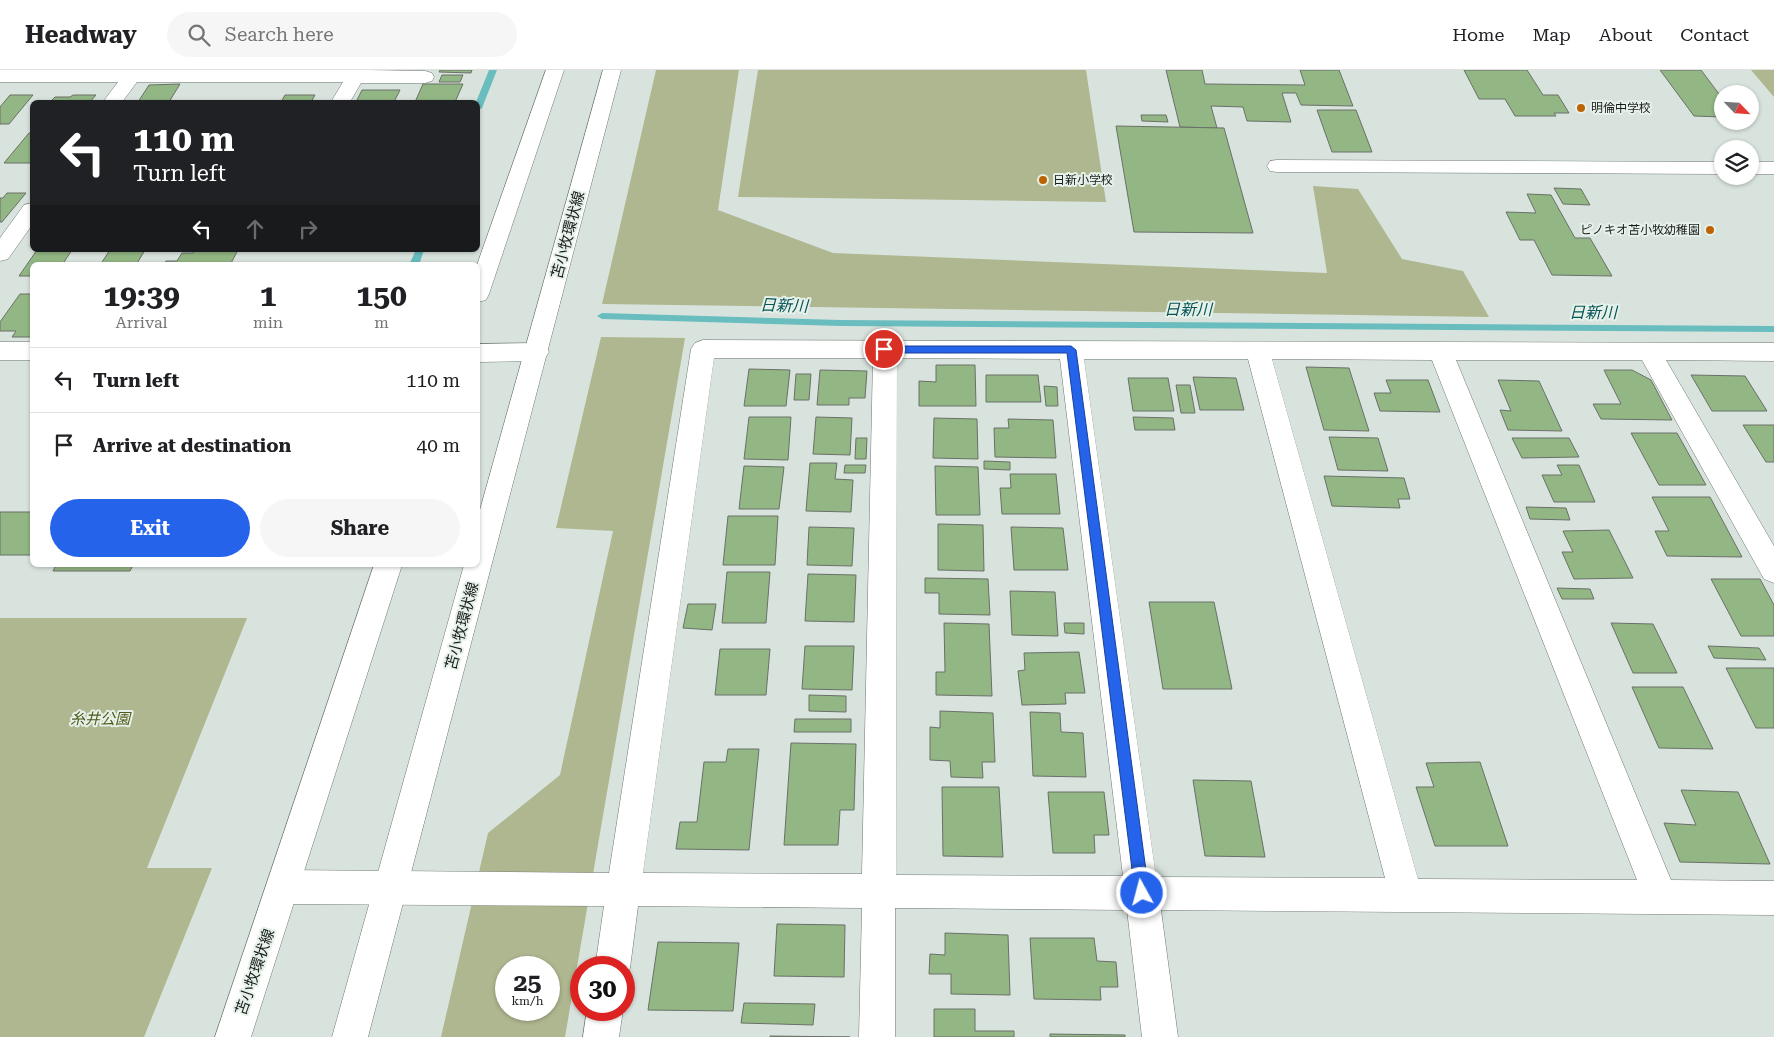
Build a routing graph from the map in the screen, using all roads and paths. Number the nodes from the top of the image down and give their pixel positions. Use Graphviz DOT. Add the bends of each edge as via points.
graph roads {
  1 [pos="555,70"];
  2 [pos="612,70"];
  3 [pos="134,74"];
  4 [pos="253,74"];
  5 [pos="356,74"];
  6 [pos="0,76"];
  7 [pos="425,78"];
  8 [pos="114,100"];
  9 [pos="342,100"];
  10 [pos="1278,166"];
  11 [pos="1714,168"];
  12 [pos="1759,168"];
  13 [pos="1774,168"];
  14 [pos="30,213"];
  15 [pos="0,254"];
  16 [pos="480,288"];
  17 [pos="884,349"];
  18 [pos="1071,350"];
  19 [pos="0,351"];
  20 [pos="1258,351"];
  21 [pos="1440,351"];
  22 [pos="30,352"];
  23 [pos="480,352"];
  24 [pos="537,352"];
  25 [pos="1649,352"];
  26 [pos="1774,352"];
  27 [pos="480,561"];
  28 [pos="387,567"];
  29 [pos="478,567"];
  30 [pos="1774,571"];
  31 [pos="284,887"];
  32 [pos="391,888"];
  33 [pos="624,889"];
  34 [pos="879,891"];
  35 [pos="1142,893"];
  36 [pos="1406,895"];
  37 [pos="1661,897"];
  38 [pos="1774,898"];
  39 [pos="614,956"];
  40 [pos="603,1021"];
  41 [pos="233,1037"];
  42 [pos="350,1037"];
  43 [pos="601,1037"];
  44 [pos="877,1037"];
  45 [pos="1160,1037"];
  1 -- 16 [label="street"];
  2 -- 24 [label="street, 苫小牧環状線"];
  3 -- 4 [label="street"];
  3 -- 6 [label="street"];
  3 -- 8 [label="street"];
  4 -- 5 [label="street"];
  5 -- 7 [label="street"];
  5 -- 9 [label="street"];
  10 -- 11 [label="street"];
  12 -- 13 [label="street"];
  14 -- 15 [label="street"];
  17 -- 18 [label="street"];
  17 -- 33 [label="street" via="703,349"];
  17 -- 34 [label="street"];
  18 -- 20 [label="street"];
  18 -- 35 [label="street"];
  19 -- 22 [label="street"];
  20 -- 21 [label="street"];
  20 -- 36 [label="street"];
  21 -- 25 [label="street"];
  21 -- 37 [label="street"];
  23 -- 24 [label="street"];
  24 -- 27 [label="street, 苫小牧環状線"];
  25 -- 26 [label="street"];
  25 -- 30 [label="street"];
  28 -- 31 [label="street, 苫小牧環状線"];
  29 -- 32 [label="street, 苫小牧環状線"];
  31 -- 32 [label="street"];
  31 -- 41 [label="street, 苫小牧環状線"];
  32 -- 33 [label="street"];
  32 -- 42 [label="street, 苫小牧環状線"];
  33 -- 34 [label="street"];
  33 -- 39 [label="street"];
  34 -- 35 [label="street"];
  34 -- 44 [label="street"];
  35 -- 36 [label="street"];
  35 -- 45 [label="street"];
  36 -- 37 [label="street"];
  37 -- 38 [label="street"];
  40 -- 43 [label="street"];
}
